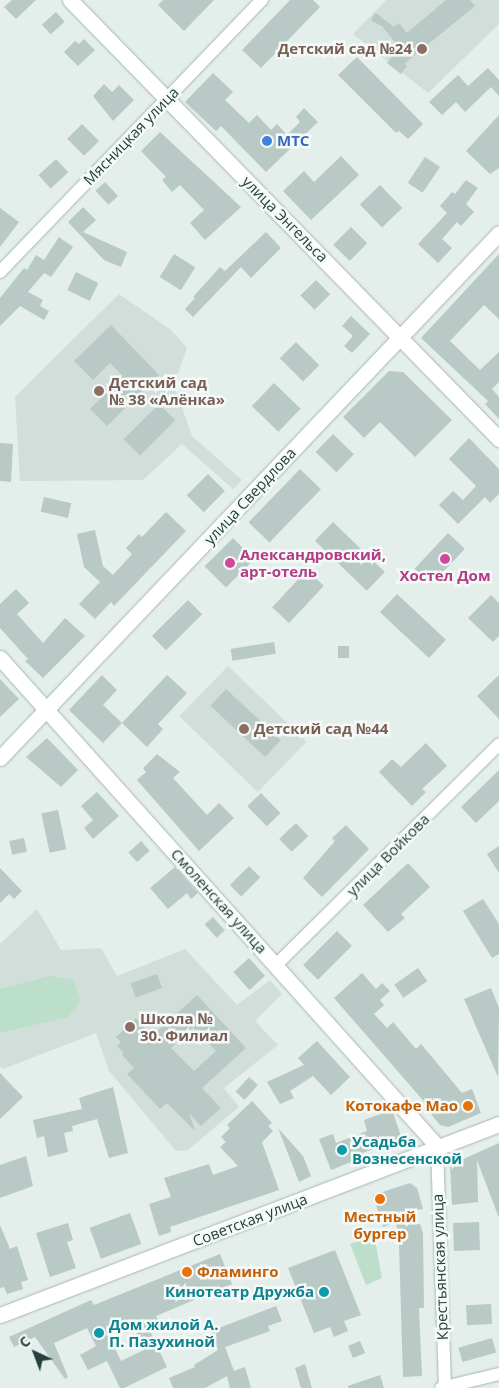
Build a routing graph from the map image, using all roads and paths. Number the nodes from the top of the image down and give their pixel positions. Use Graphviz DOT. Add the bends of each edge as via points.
graph roads {
  1 [pos="70,0"];
  2 [pos="262,0"];
  3 [pos="167,100"];
  4 [pos="499,233"];
  5 [pos="0,272"];
  6 [pos="401,337"];
  7 [pos="499,439"];
  8 [pos="0,658"];
  9 [pos="48,711"];
  10 [pos="499,744"];
  11 [pos="0,758"];
  12 [pos="276,965"];
  13 [pos="499,1124"];
  14 [pos="437,1146"];
  15 [pos="0,1316"];
  16 [pos="499,1374"];
  17 [pos="444,1388"];
  1 -- 3 [label="street, улица Энгельса"];
  2 -- 3 [label="street, Мясницкая улица"];
  3 -- 5 [label="street, Мясницкая улица"];
  3 -- 6 [label="street, улица Энгельса"];
  4 -- 6 [label="street, улица Свердлова"];
  6 -- 7 [label="street, улица Энгельса"];
  6 -- 9 [label="street, улица Свердлова"];
  8 -- 9 [label="street, Смоленская улица"];
  9 -- 11 [label="street, улица Свердлова"];
  9 -- 12 [label="street, Смоленская улица"];
  10 -- 12 [label="street, улица Войкова"];
  12 -- 14 [label="street, Смоленская улица"];
  13 -- 14 [label="street, Советская улица"];
  14 -- 15 [label="street, Советская улица"];
  14 -- 17 [label="street, Крестьянская улица"];
  16 -- 17 [label="street"];
}
